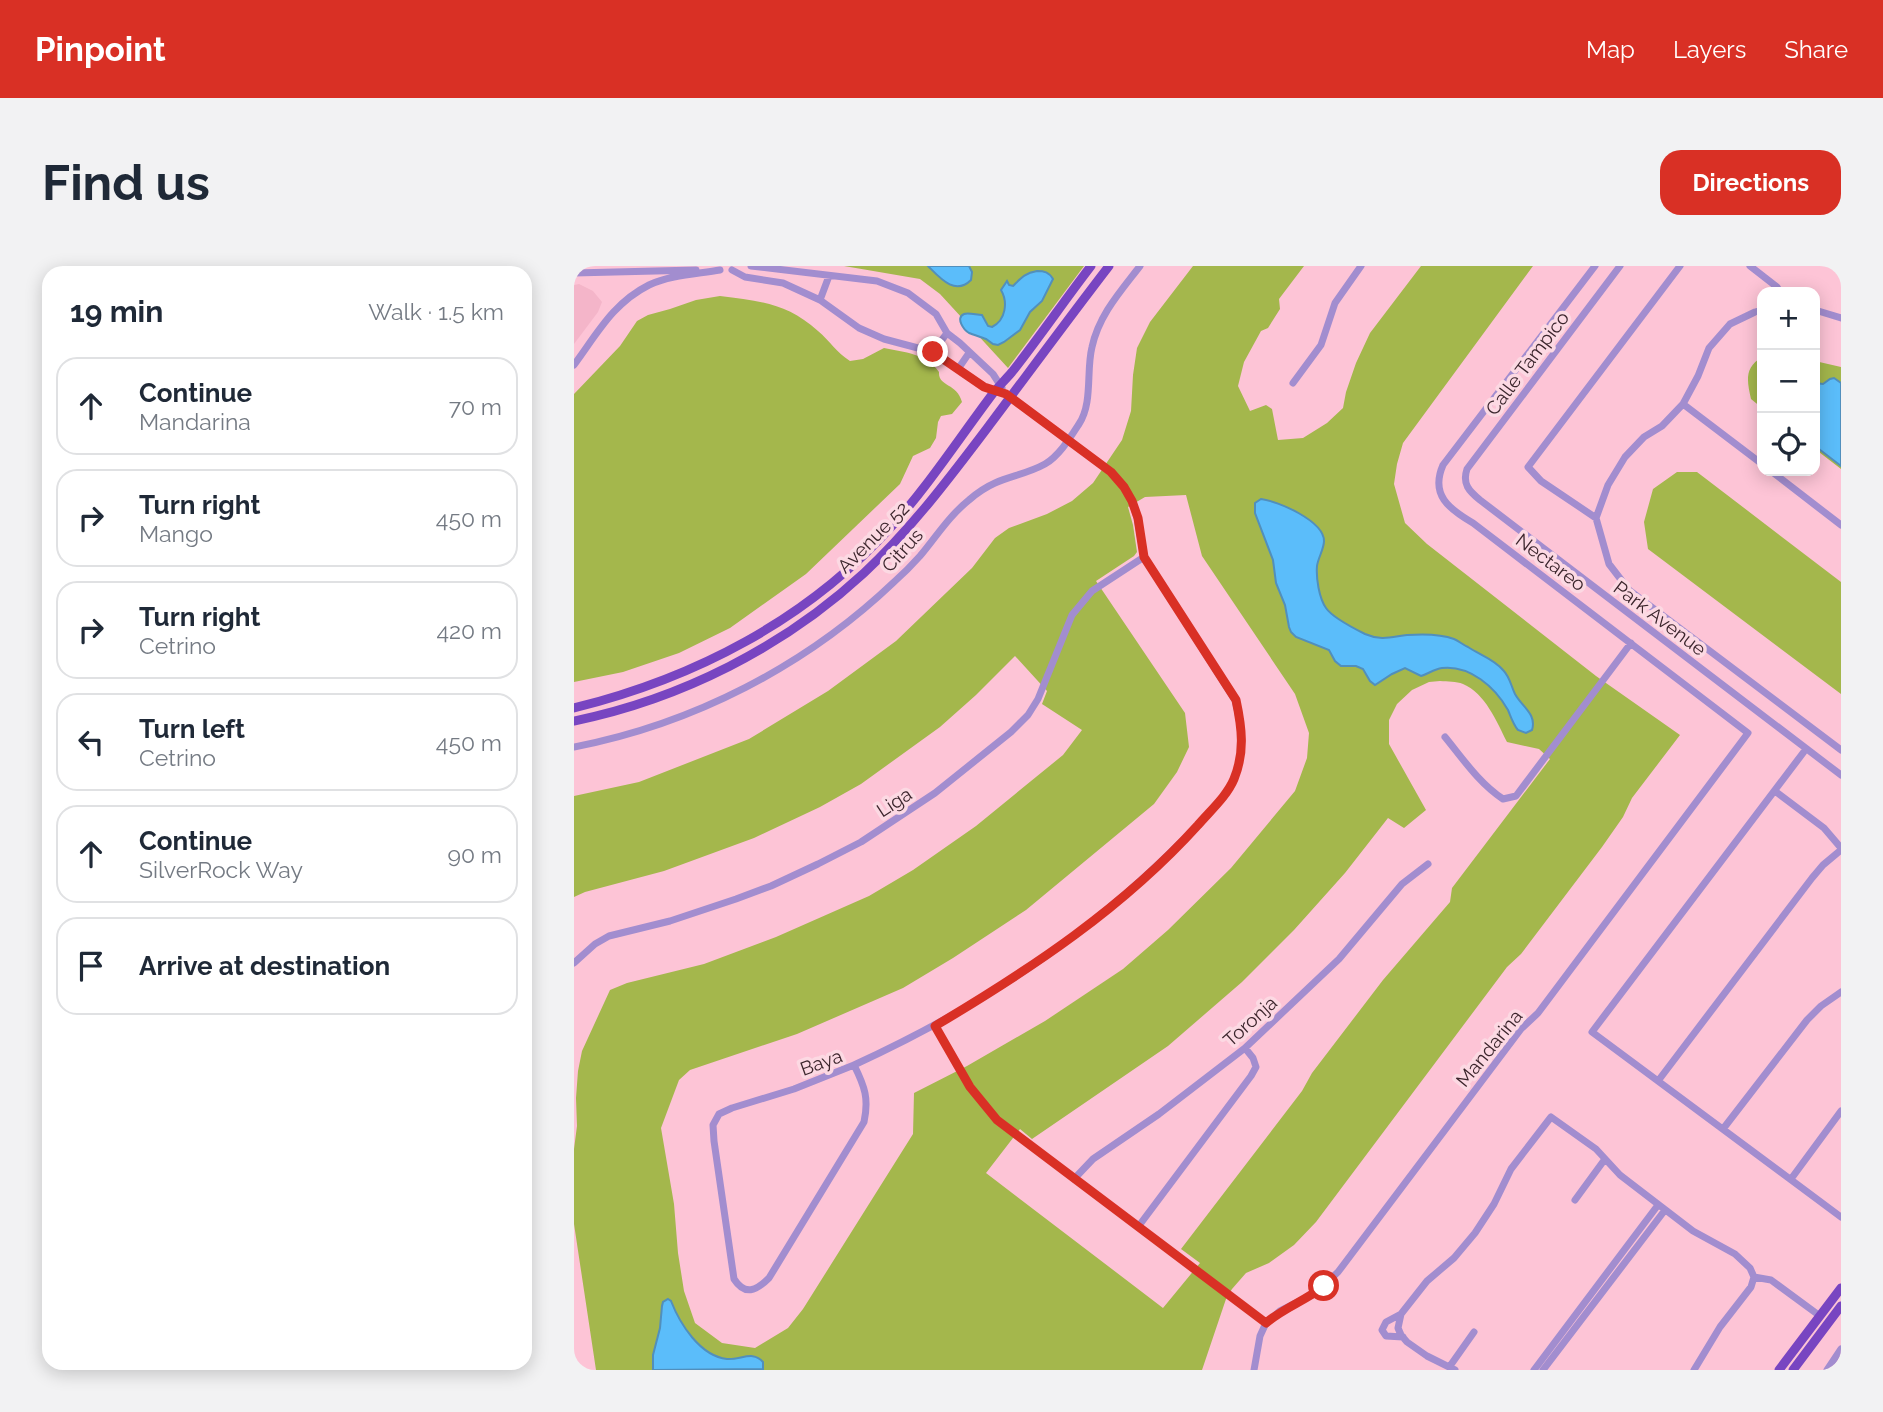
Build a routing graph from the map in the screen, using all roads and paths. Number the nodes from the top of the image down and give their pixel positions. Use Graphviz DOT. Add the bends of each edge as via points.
graph roads {
  1 [pos="749,266"];
  2 [pos="1091,266"];
  3 [pos="1109,266"];
  4 [pos="1140,266"];
  5 [pos="1361,266"];
  6 [pos="1595,266"];
  7 [pos="1620,266"];
  8 [pos="1680,266"];
  9 [pos="1751,266"];
  10 [pos="720,270"];
  11 [pos="732,271"];
  12 [pos="574,273"];
  13 [pos="829,276"];
  14 [pos="1777,287"];
  15 [pos="820,300"];
  16 [pos="1757,311"];
  17 [pos="1820,312"];
  18 [pos="1841,318"];
  19 [pos="947,333"];
  20 [pos="933,352"];
  21 [pos="969,353"];
  22 [pos="574,365"];
  23 [pos="958,369"];
  24 [pos="1293,383"];
  25 [pos="1003,392"];
  26 [pos="1683,404"];
  27 [pos="1068,440"];
  28 [pos="1757,460"];
  29 [pos="1777,476"];
  30 [pos="1465,482"];
  31 [pos="1597,518"];
  32 [pos="1841,525"];
  33 [pos="1144,557"];
  34 [pos="1631,643"];
  35 [pos="574,708"];
  36 [pos="574,721"];
  37 [pos="1748,733"];
  38 [pos="1445,737"];
  39 [pos="574,747"];
  40 [pos="1806,748"];
  41 [pos="1841,750"];
  42 [pos="1841,775"];
  43 [pos="1775,791"];
  44 [pos="1841,849"];
  45 [pos="1428,864"];
  46 [pos="574,963"];
  47 [pos="1841,992"];
  48 [pos="935,1026"];
  49 [pos="1245,1048"];
  50 [pos="854,1065"];
  51 [pos="1658,1081"];
  52 [pos="1841,1111"];
  53 [pos="1723,1129"];
  54 [pos="1605,1159"];
  55 [pos="1074,1179"];
  56 [pos="1791,1179"];
  57 [pos="1574,1200"];
  58 [pos="1662,1207"];
  59 [pos="1841,1217"];
  60 [pos="1138,1227"];
  61 [pos="1754,1277"];
  62 [pos="1841,1288"];
  63 [pos="1841,1306"];
  64 [pos="1819,1316"];
  65 [pos="1399,1318"];
  66 [pos="1266,1323"];
  67 [pos="1474,1332"];
  68 [pos="1403,1337"];
  69 [pos="1841,1349"];
  70 [pos="1453,1368"];
  71 [pos="1540,1368"];
  72 [pos="1254,1370"];
  73 [pos="1694,1370"];
  74 [pos="1779,1370"];
  75 [pos="1793,1370"];
  76 [pos="1827,1370"];
  1 -- 11 [label="street"];
  1 -- 13 [label="street"];
  2 -- 25 [label="main road, Avenue 52"];
  3 -- 25 [label="main road, Avenue 52"];
  4 -- 27 [label="street, Citrus" via="1096,331 1086,408"];
  5 -- 24 [label="street" via="1335,303 1321,345"];
  6 -- 34 [label="street, Nectareo" via="1437,478 1439,491 1458,514"];
  7 -- 30 [label="street, Calle Tampico" via="1467,469"];
  8 -- 31 [label="street" via="1528,467 1541,481"];
  9 -- 14 [label="street"];
  10 -- 11 [label="street"];
  10 -- 12 [label="street"];
  10 -- 22 [label="street" via="650,285 622,303"];
  11 -- 15 [label="street" via="783,283"];
  13 -- 15 [label="street"];
  13 -- 19 [label="street" via="877,281 908,293 936,314"];
  15 -- 20 [label="street" via="859,328"];
  16 -- 26 [label="street" via="1730,324 1709,348"];
  17 -- 18 [label="street"];
  19 -- 20 [label="street"];
  19 -- 21 [label="street"];
  20 -- 23 [label="street"];
  21 -- 23 [label="street"];
  21 -- 25 [label="street" via="993,374"];
  23 -- 25 [label="street" via="984,387"];
  25 -- 27 [label="street"];
  25 -- 35 [label="main road, Avenue 52" via="891,527 790,615 687,672"];
  25 -- 36 [label="main road, Avenue 52" via="938,493 864,574 805,621 742,660 678,690"];
  26 -- 28 [label="street"];
  26 -- 31 [label="street" via="1625,457 1608,485"];
  27 -- 33 [label="street" via="1124,487 1138,518"];
  27 -- 39 [label="street, Citrus" via="1046,464 977,493 886,590 786,665 679,717"];
  29 -- 32 [label="street"];
  30 -- 40 [label="street, Park Avenue" via="1472,494"];
  31 -- 41 [label="street" via="1609,564 1629,590"];
  33 -- 46 [label="street, Liga" via="1092,590 1072,615 1028,715 935,793 861,842 795,875 717,906 608,936"];
  33 -- 48 [label="street" via="1236,700 1242,751 1234,781 1190,834 1090,925 1003,986"];
  34 -- 37 [label="street, Nectareo"];
  34 -- 38 [label="street" via="1516,796 1503,799 1494,793"];
  37 -- 66 [label="street, Mandarina" via="1338,1272 1316,1293"];
  40 -- 42 [label="street, Park Avenue"];
  40 -- 43 [label="street"];
  43 -- 44 [label="street" via="1824,828"];
  43 -- 51 [label="street" via="1592,1032"];
  44 -- 51 [label="street" via="1812,878"];
  45 -- 49 [label="street, Toronja" via="1402,884 1339,958"];
  47 -- 53 [label="street" via="1807,1020"];
  48 -- 50 [label="street"];
  48 -- 55 [label="street" via="970,1087 997,1120"];
  49 -- 55 [label="street, Toronja" via="1093,1159"];
  49 -- 60 [label="street" via="1256,1067 1251,1076"];
  50 -- 50 [label="street, Baya" via="866,1092 864,1122 769,1278 760,1287 739,1288 734,1279 713,1125 719,1114 732,1108"];
  51 -- 53 [label="street"];
  52 -- 56 [label="street"];
  53 -- 56 [label="street"];
  54 -- 57 [label="street"];
  54 -- 58 [label="street"];
  54 -- 65 [label="street" via="1551,1117 1511,1169 1475,1233 1427,1281"];
  55 -- 60 [label="street"];
  56 -- 59 [label="street"];
  58 -- 61 [label="street" via="1735,1254"];
  58 -- 71 [label="street"];
  60 -- 66 [label="street"];
  61 -- 64 [label="street" via="1771,1280"];
  61 -- 73 [label="street"];
  62 -- 64 [label="main road"];
  63 -- 75 [label="main road"];
  64 -- 74 [label="main road"];
  65 -- 68 [label="street"];
  65 -- 68 [label="street" via="1386,1322 1382,1330 1386,1336"];
  66 -- 72 [label="street"];
  67 -- 70 [label="street"];
  68 -- 70 [label="street" via="1427,1356"];
  69 -- 76 [label="street"];
}
